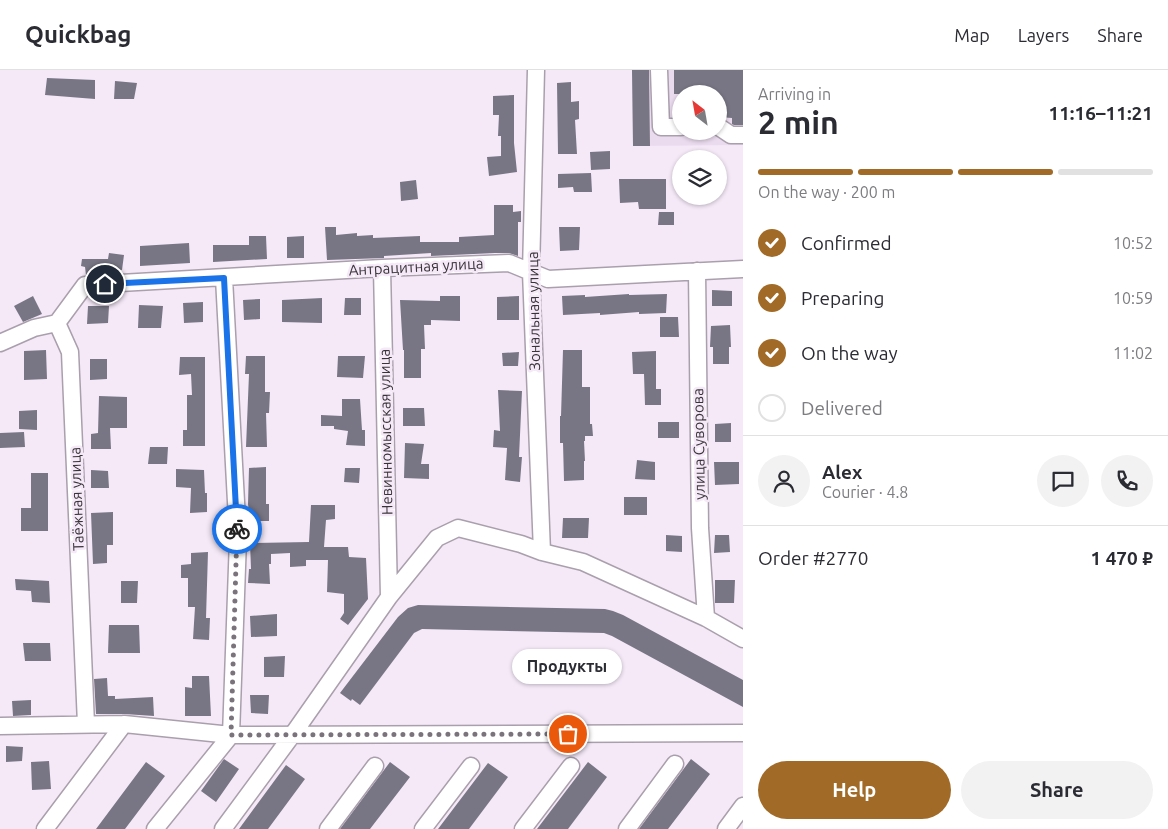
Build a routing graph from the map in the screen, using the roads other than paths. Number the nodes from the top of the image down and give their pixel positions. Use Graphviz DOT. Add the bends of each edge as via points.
graph roads {
  1 [pos="536,70"];
  2 [pos="658,70"];
  3 [pos="672,127"];
  4 [pos="728,132"];
  5 [pos="743,135"];
  6 [pos="382,268"];
  7 [pos="743,269"];
  8 [pos="697,270"];
  9 [pos="532,272"];
  10 [pos="224,278"];
  11 [pos="57,323"];
  12 [pos="0,343"];
  13 [pos="542,552"];
  14 [pos="389,597"];
  15 [pos="706,618"];
  16 [pos="743,639"];
  17 [pos="86,724"];
  18 [pos="124,724"];
  19 [pos="0,726"];
  20 [pos="743,733"];
  21 [pos="292,734"];
  22 [pos="231,735"];
  23 [pos="675,764"];
  24 [pos="375,766"];
  25 [pos="471,766"];
  26 [pos="571,766"];
  27 [pos="743,806"];
  28 [pos="45,829"];
  29 [pos="155,829"];
  30 [pos="223,829"];
  31 [pos="328,829"];
  32 [pos="423,829"];
  33 [pos="523,829"];
  34 [pos="627,829"];
  35 [pos="726,829"];
  1 -- 9 [label="street, Зональная улица"];
  2 -- 3 [label="street" via="661,127"];
  4 -- 5 [label="street"];
  6 -- 9 [label="street, Антрацитная улица" via="509,263"];
  6 -- 10 [label="street, Антрацитная улица"];
  6 -- 14 [label="street, Невинномысская улица"];
  7 -- 8 [label="street, Антрацитная улица"];
  8 -- 9 [label="street, Антрацитная улица" via="548,279"];
  8 -- 15 [label="street, улица Суворова" via="700,528"];
  9 -- 13 [label="street, Зональная улица"];
  10 -- 11 [label="street, Антрацитная улица" via="85,285"];
  10 -- 22 [label="street" via="238,539"];
  11 -- 12 [label="street" via="34,328"];
  11 -- 17 [label="street, Таёжная улица" via="70,352"];
  13 -- 14 [label="street" via="458,528 437,538"];
  13 -- 15 [label="street" via="584,562"];
  14 -- 21 [label="street"];
  15 -- 16 [label="street"];
  17 -- 18 [label="street"];
  17 -- 19 [label="street"];
  18 -- 22 [label="street"];
  18 -- 28 [label="street"];
  20 -- 21 [label="street"];
  21 -- 22 [label="street"];
  21 -- 30 [label="street"];
  22 -- 29 [label="street"];
  23 -- 34 [label="street"];
  24 -- 31 [label="street"];
  25 -- 32 [label="street"];
  26 -- 33 [label="street"];
  27 -- 35 [label="street"];
}
